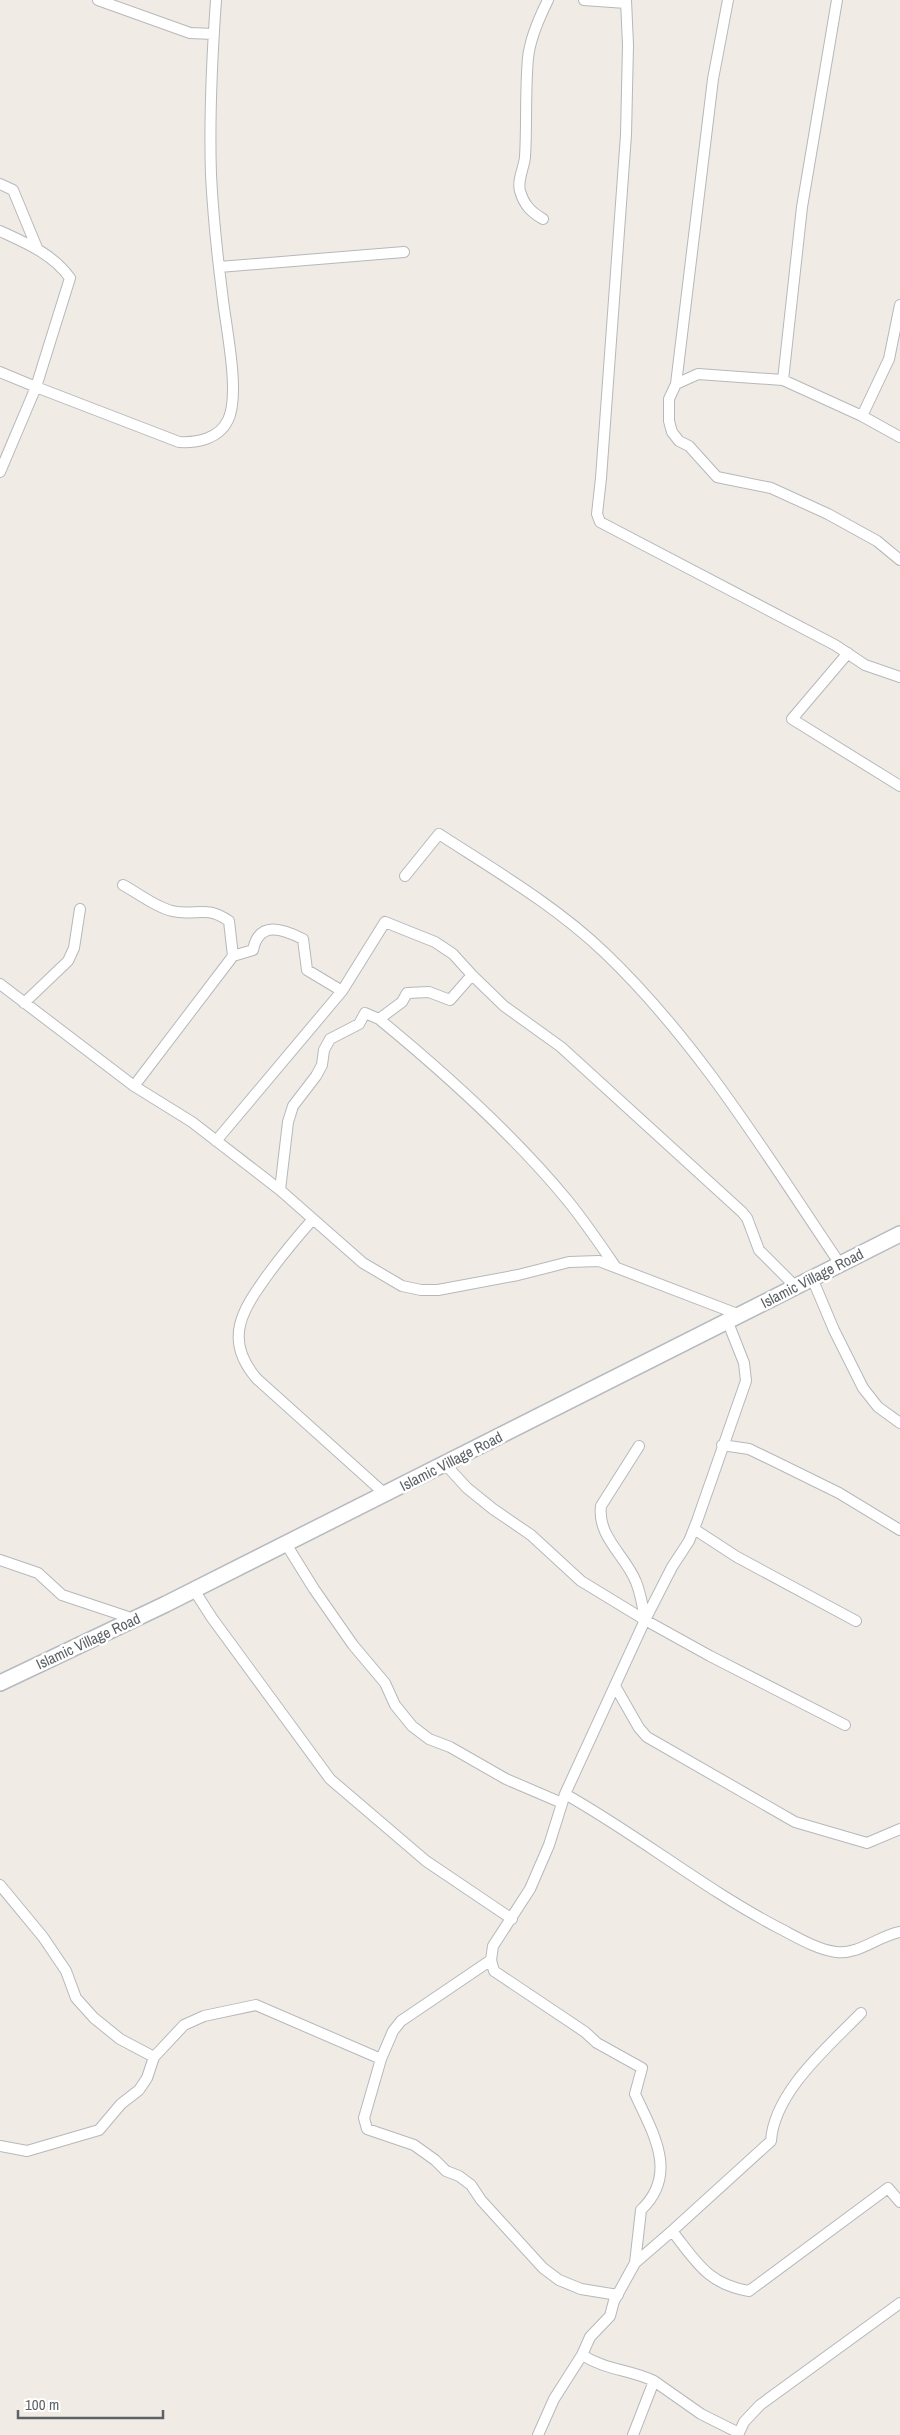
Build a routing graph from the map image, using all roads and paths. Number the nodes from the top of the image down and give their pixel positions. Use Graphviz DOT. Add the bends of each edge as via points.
graph roads {
  1 [pos="98,0"];
  2 [pos="216,0"];
  3 [pos="548,0"];
  4 [pos="584,0"];
  5 [pos="728,0"];
  6 [pos="837,0"];
  7 [pos="626,1"];
  8 [pos="214,34"];
  9 [pos="0,184"];
  10 [pos="543,219"];
  11 [pos="0,231"];
  12 [pos="37,248"];
  13 [pos="404,252"];
  14 [pos="219,266"];
  15 [pos="900,305"];
  16 [pos="0,372"];
  17 [pos="783,380"];
  18 [pos="676,384"];
  19 [pos="36,387"];
  20 [pos="862,416"];
  21 [pos="900,438"];
  22 [pos="0,472"];
  23 [pos="900,560"];
  24 [pos="848,654"];
  25 [pos="900,677"];
  26 [pos="900,786"];
  27 [pos="405,876"];
  28 [pos="123,885"];
  29 [pos="80,909"];
  30 [pos="233,956"];
  31 [pos="472,976"];
  32 [pos="0,984"];
  33 [pos="342,991"];
  34 [pos="24,1003"];
  35 [pos="380,1019"];
  36 [pos="134,1086"];
  37 [pos="216,1141"];
  38 [pos="280,1190"];
  39 [pos="313,1219"];
  40 [pos="900,1234"];
  41 [pos="840,1264"];
  42 [pos="615,1266"];
  43 [pos="812,1278"];
  44 [pos="795,1286"];
  45 [pos="733,1318"];
  46 [pos="900,1423"];
  47 [pos="639,1446"];
  48 [pos="722,1446"];
  49 [pos="445,1464"];
  50 [pos="385,1494"];
  51 [pos="694,1529"];
  52 [pos="900,1530"];
  53 [pos="286,1544"];
  54 [pos="0,1560"];
  55 [pos="194,1590"];
  56 [pos="134,1619"];
  57 [pos="645,1620"];
  58 [pos="856,1621"];
  59 [pos="0,1683"];
  60 [pos="615,1686"];
  61 [pos="845,1725"];
  62 [pos="564,1798"];
  63 [pos="900,1829"];
  64 [pos="0,1885"];
  65 [pos="512,1919"];
  66 [pos="900,1932"];
  67 [pos="491,1960"];
  68 [pos="861,2012"];
  69 [pos="154,2057"];
  70 [pos="381,2059"];
  71 [pos="0,2146"];
  72 [pos="900,2202"];
  73 [pos="672,2231"];
  74 [pos="635,2263"];
  75 [pos="618,2294"];
  76 [pos="900,2302"];
  77 [pos="582,2355"];
  78 [pos="654,2381"];
  79 [pos="738,2434"];
  80 [pos="538,2435"];
  81 [pos="634,2435"];
  1 -- 8 [label="street" via="190,33"];
  2 -- 8 [label="street"];
  3 -- 10 [label="street" via="528,57 526,154 519,189 528,210"];
  4 -- 7 [label="street"];
  5 -- 18 [label="street" via="713,79"];
  6 -- 17 [label="street" via="802,207"];
  7 -- 24 [label="street" via="628,46 624,153 597,514 600,522 614,531"];
  8 -- 14 [label="street" via="211,174"];
  9 -- 12 [label="street" via="13,190"];
  11 -- 12 [label="street"];
  12 -- 19 [label="street" via="70,278"];
  13 -- 14 [label="street"];
  14 -- 19 [label="street" via="233,394 227,421 221,430 206,440 179,442"];
  15 -- 20 [label="street" via="889,359"];
  16 -- 19 [label="street"];
  17 -- 18 [label="street" via="698,374"];
  17 -- 20 [label="street"];
  18 -- 23 [label="street" via="669,399 672,432 717,477 771,488 877,541"];
  19 -- 22 [label="street"];
  20 -- 21 [label="street"];
  24 -- 25 [label="street"];
  24 -- 26 [label="street" via="792,719"];
  27 -- 41 [label="street" via="439,834 541,899 605,953 688,1042"];
  28 -- 30 [label="street" via="172,911 218,913 229,921"];
  29 -- 34 [label="street" via="74,948 68,961"];
  30 -- 33 [label="street" via="253,950 263,931 275,929 293,934 303,939 308,970"];
  30 -- 36 [label="street"];
  31 -- 33 [label="street" via="453,954 441,946 384,922"];
  31 -- 35 [label="street" via="450,1000 429,992 406,993 402,1002"];
  31 -- 44 [label="street" via="504,1006 561,1047 742,1212 759,1250"];
  32 -- 34 [label="street"];
  33 -- 37 [label="street"];
  34 -- 36 [label="street"];
  35 -- 38 [label="street" via="365,1013 359,1024 330,1039 316,1076 298,1100 288,1122"];
  35 -- 42 [label="street" via="511,1139 568,1201"];
  36 -- 37 [label="street"];
  37 -- 38 [label="street"];
  38 -- 39 [label="street"];
  39 -- 42 [label="street" via="363,1263 402,1286 422,1290 494,1280 569,1262 599,1260"];
  39 -- 50 [label="street" via="291,1244 241,1316 239,1343 242,1355 246,1367 257,1379"];
  40 -- 41 [label="street, Islamic Village Road"];
  41 -- 43 [label="street, Islamic Village Road"];
  42 -- 45 [label="street"];
  43 -- 44 [label="street, Islamic Village Road"];
  43 -- 46 [label="street" via="864,1388 878,1407"];
  44 -- 45 [label="street, Islamic Village Road"];
  45 -- 48 [label="street" via="746,1381"];
  45 -- 49 [label="street, Islamic Village Road"];
  47 -- 57 [label="street" via="601,1506 600,1515 616,1552 636,1581"];
  48 -- 51 [label="street"];
  48 -- 52 [label="street" via="749,1449 839,1494"];
  49 -- 50 [label="street, Islamic Village Road"];
  49 -- 57 [label="street" via="467,1488 537,1540 581,1581"];
  50 -- 53 [label="street, Islamic Village Road"];
  51 -- 57 [label="street"];
  51 -- 58 [label="street" via="738,1557"];
  53 -- 55 [label="street, Islamic Village Road"];
  53 -- 62 [label="street" via="353,1645 386,1683 395,1705 412,1726 429,1739 450,1747 506,1779"];
  54 -- 56 [label="street" via="38,1573 62,1595"];
  55 -- 56 [label="street, Islamic Village Road"];
  55 -- 65 [label="street" via="330,1778 426,1861"];
  56 -- 59 [label="street, Islamic Village Road"];
  57 -- 60 [label="street"];
  57 -- 61 [label="street"];
  60 -- 62 [label="street"];
  60 -- 63 [label="street" via="647,1737 795,1822 867,1843"];
  62 -- 65 [label="street" via="549,1845 530,1889"];
  62 -- 66 [label="street" via="607,1818 738,1906 819,1948 837,1952 858,1950"];
  64 -- 69 [label="street" via="66,1971 76,1998 120,2039"];
  65 -- 67 [label="street" via="493,1946"];
  67 -- 70 [label="street" via="401,2022 393,2031"];
  67 -- 74 [label="street" via="494,1971 585,2032 596,2043 642,2068 635,2094 659,2146 659,2187 641,2210"];
  68 -- 73 [label="street" via="802,2076 772,2126 771,2141"];
  69 -- 70 [label="street" via="184,2025 204,2016 256,2005"];
  69 -- 71 [label="street" via="139,2090 121,2104 98,2130 27,2151"];
  70 -- 75 [label="street" via="364,2118 367,2129 414,2145 446,2171 471,2185 543,2268 559,2280 581,2289"];
  72 -- 73 [label="street" via="888,2188 749,2290 738,2289 710,2277"];
  73 -- 74 [label="street"];
  74 -- 75 [label="street"];
  75 -- 77 [label="street" via="610,2316 590,2337"];
  76 -- 79 [label="street" via="760,2405"];
  77 -- 78 [label="street" via="598,2365 640,2374"];
  77 -- 80 [label="street" via="554,2399"];
  78 -- 79 [label="street"];
  78 -- 81 [label="street"];
}
